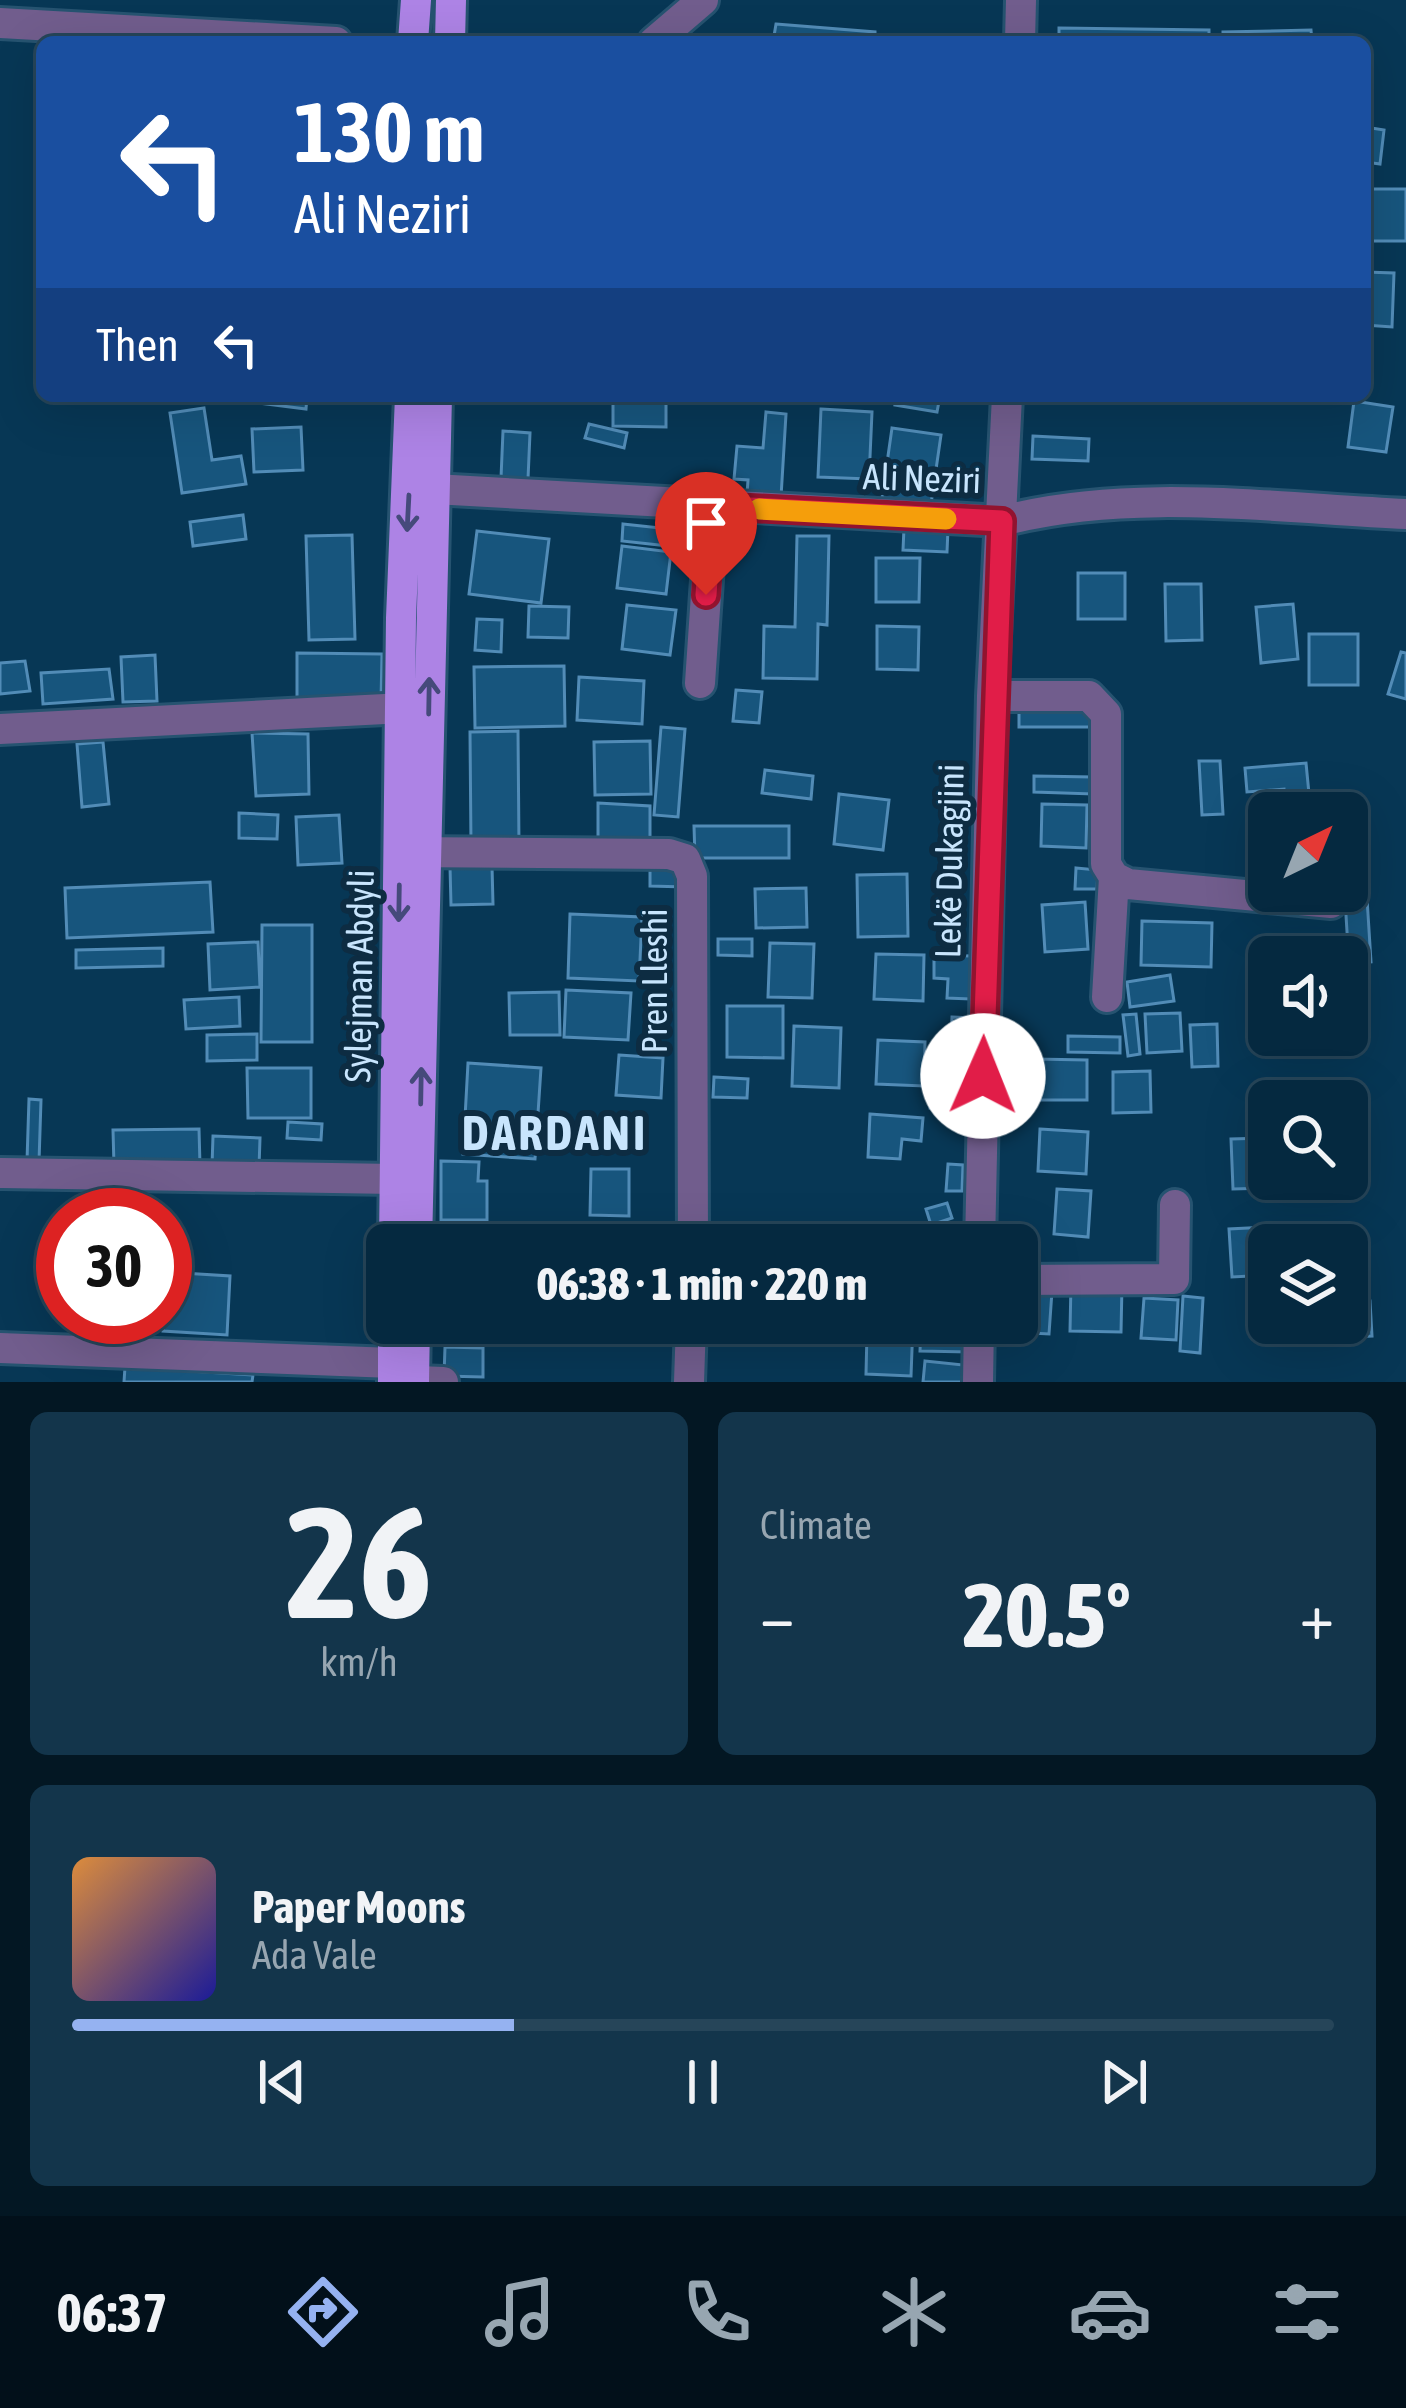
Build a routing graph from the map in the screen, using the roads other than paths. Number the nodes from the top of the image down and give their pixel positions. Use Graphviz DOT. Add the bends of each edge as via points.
graph roads {
  1 [pos="416,0"];
  2 [pos="451,0"];
  3 [pos="703,0"];
  4 [pos="1021,0"];
  5 [pos="0,23"];
  6 [pos="230,36"];
  7 [pos="413,36"];
  8 [pos="450,36"];
  9 [pos="661,36"];
  10 [pos="1020,36"];
  11 [pos="410,402"];
  12 [pos="437,402"];
  13 [pos="1007,402"];
  14 [pos="434,489"];
  15 [pos="712,506"];
  16 [pos="1406,514"];
  17 [pos="1002,521"];
  18 [pos="700,683"];
  19 [pos="992,696"];
  20 [pos="404,708"];
  21 [pos="0,729"];
  22 [pos="413,853"];
  23 [pos="1114,877"];
  24 [pos="1248,895"];
  25 [pos="1107,997"];
  26 [pos="2,1173"];
  27 [pos="395,1180"];
  28 [pos="1175,1205"];
  29 [pos="394,1224"];
  30 [pos="417,1224"];
  31 [pos="693,1224"];
  32 [pos="980,1224"];
  33 [pos="1038,1280"];
  34 [pos="397,1344"];
  35 [pos="410,1344"];
  36 [pos="690,1344"];
  37 [pos="979,1344"];
  38 [pos="0,1348"];
  39 [pos="401,1378"];
  40 [pos="443,1382"];
  41 [pos="689,1382"];
  42 [pos="978,1382"];
  1 -- 7 [label="main road"];
  2 -- 8 [label="main road"];
  3 -- 9 [label="street"];
  4 -- 10 [label="street"];
  5 -- 6 [label="street"];
  11 -- 20 [label="main road, Sylejman Abdyli, one-way"];
  12 -- 14 [label="main road"];
  13 -- 17 [label="street, Lekë Dukagjini"];
  14 -- 15 [label="street, Ali Neziri"];
  22 -- 14 [label="main road, one-way"];
  15 -- 17 [label="street, Ali Neziri"];
  15 -- 18 [label="street"];
  16 -- 17 [label="street, Ali Neziri" via="1187,504 1046,509"];
  17 -- 19 [label="street, Lekë Dukagjini"];
  19 -- 23 [label="street" via="1089,696 1100,703 1106,864"];
  19 -- 32 [label="street, Lekë Dukagjini"];
  20 -- 21 [label="street"];
  20 -- 22 [label="main road, Sylejman Abdyli"];
  22 -- 27 [label="main road, Sylejman Abdyli, one-way"];
  30 -- 22 [label="main road, one-way"];
  22 -- 31 [label="street, Pren Lleshi" via="685,859 692,876"];
  23 -- 24 [label="street"];
  23 -- 25 [label="street"];
  26 -- 27 [label="street"];
  27 -- 29 [label="main road, Sylejman Abdyli"];
  28 -- 33 [label="street" via="1174,1279"];
  34 -- 39 [label="main road"];
  35 -- 39 [label="main road"];
  36 -- 41 [label="street"];
  37 -- 42 [label="street"];
  38 -- 39 [label="street"];
  39 -- 40 [label="street"];
}
